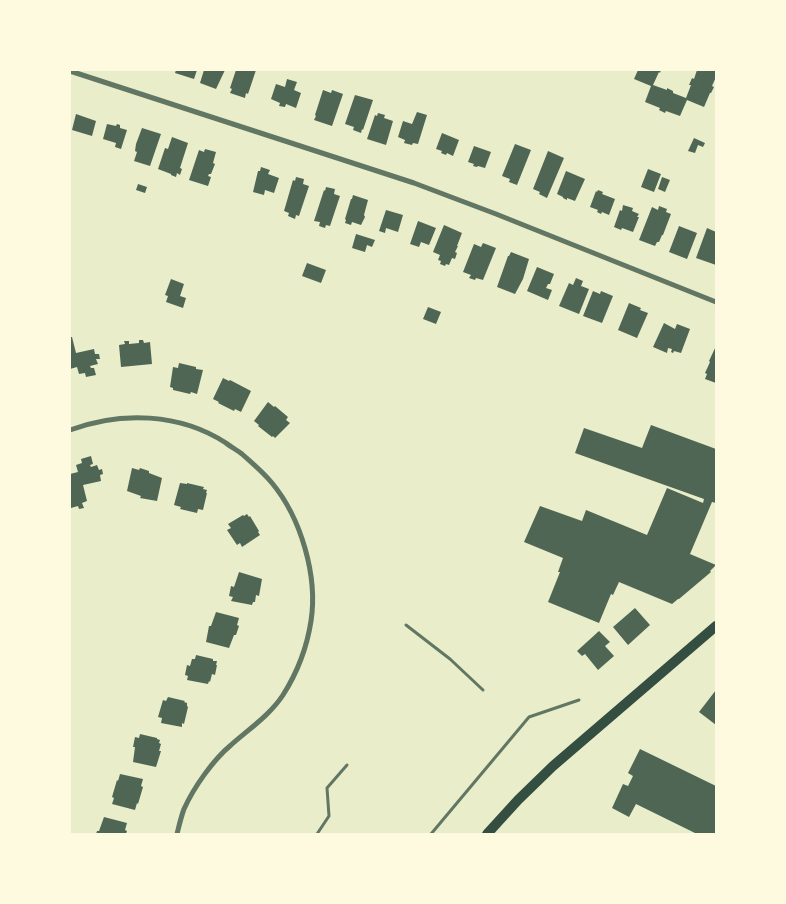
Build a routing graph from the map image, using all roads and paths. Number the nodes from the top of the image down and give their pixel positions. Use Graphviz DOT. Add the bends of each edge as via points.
graph roads {
  1 [pos="70,71"];
  2 [pos="716,302"];
  3 [pos="70,430"];
  4 [pos="406,625"];
  5 [pos="716,626"];
  6 [pos="484,690"];
  7 [pos="579,700"];
  8 [pos="347,765"];
  9 [pos="176,834"];
  10 [pos="317,834"];
  11 [pos="432,834"];
  12 [pos="487,834"];
  1 -- 2 [label="street" via="414,183"];
  3 -- 9 [label="street" via="103,421 148,418 182,423 218,438 239,452 272,483 293,517 310,569 311,621 301,660 282,696 268,713 229,746 199,782 184,809"];
  4 -- 6 [label="lane"];
  5 -- 12 [label="main road" via="553,766"];
  7 -- 11 [label="lane" via="529,717"];
  8 -- 10 [label="lane" via="328,788 329,816"];
}
